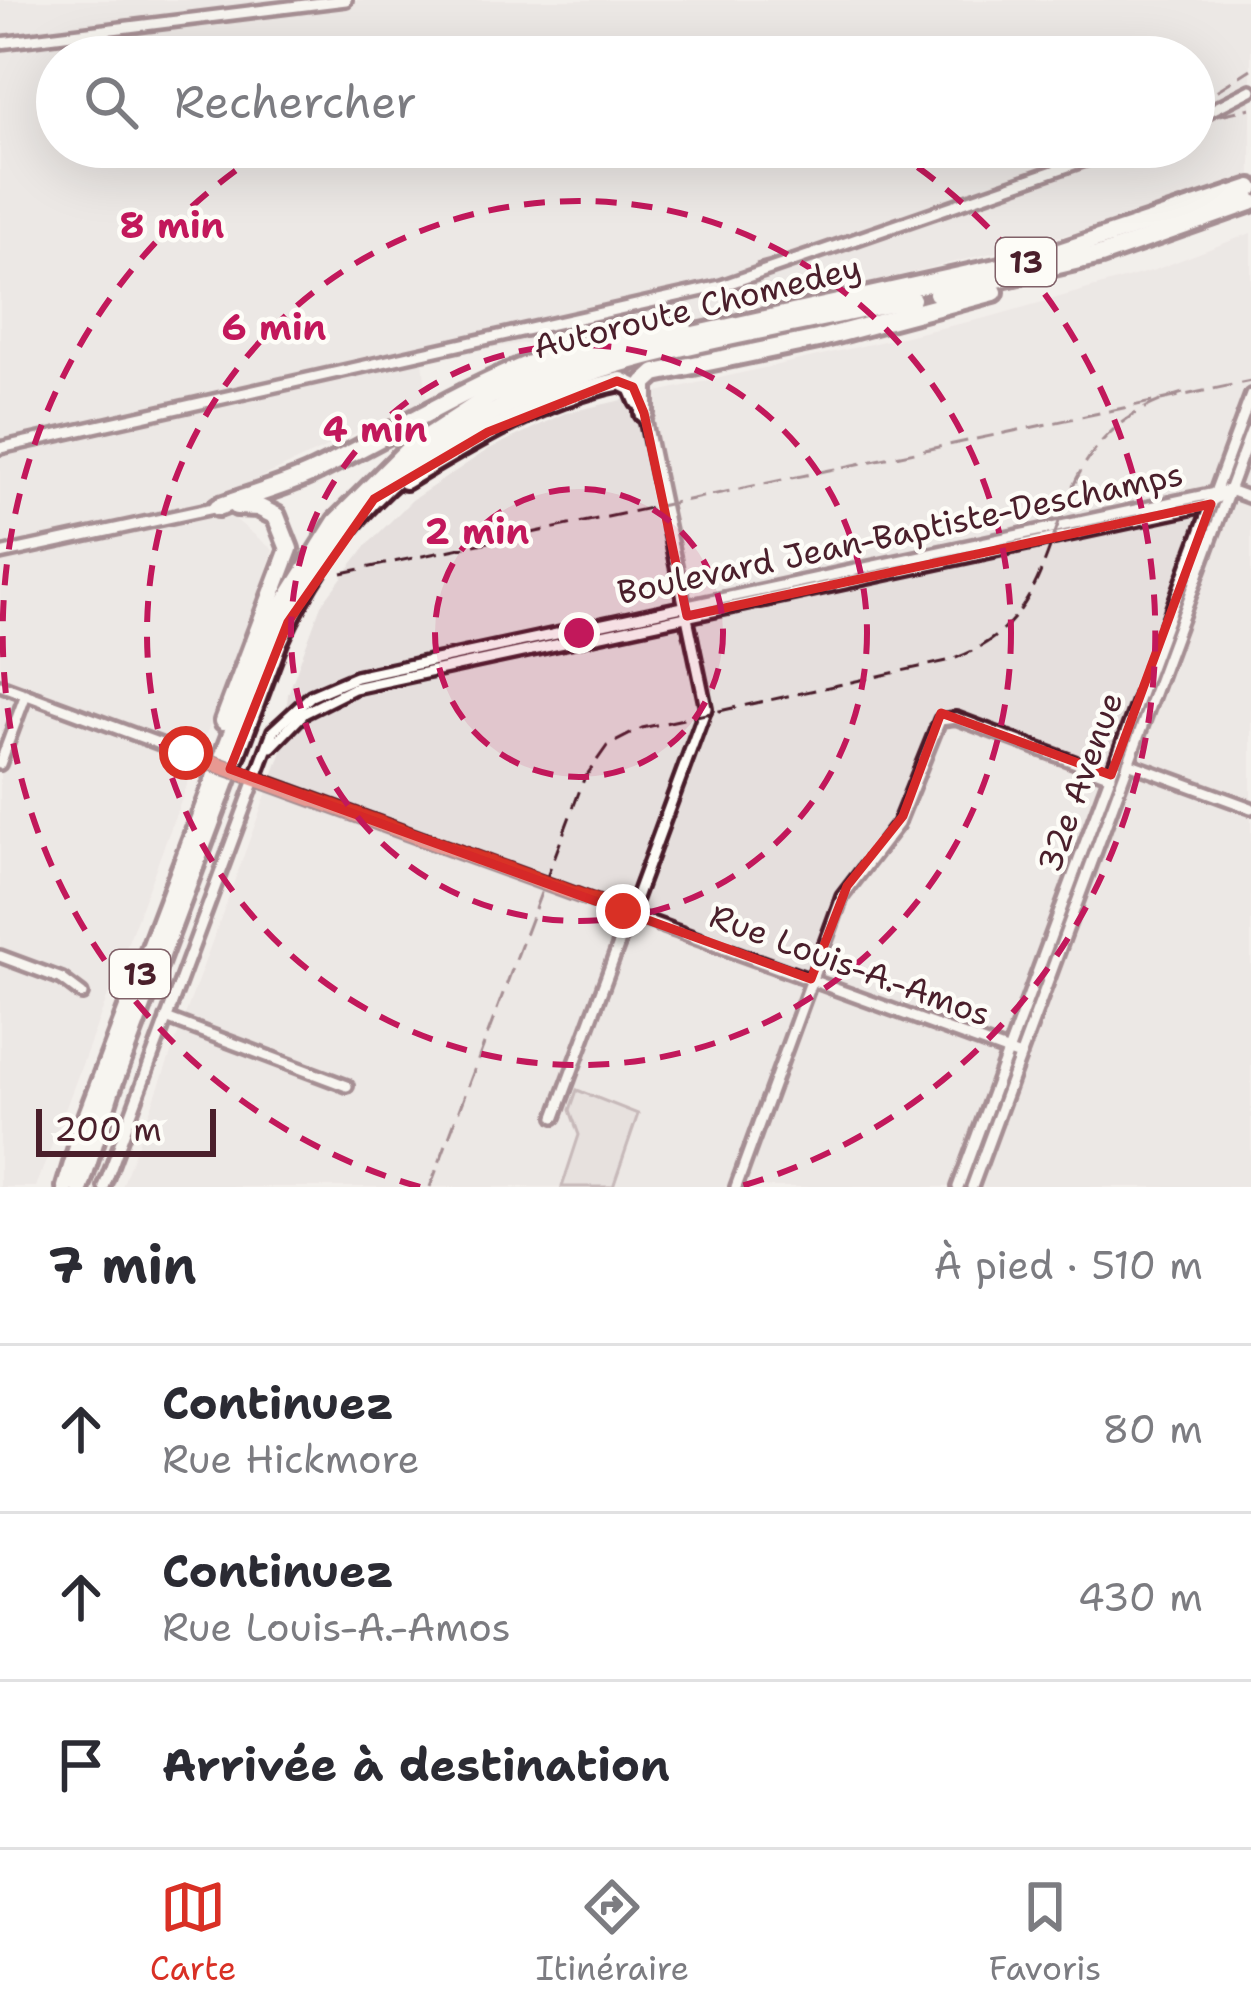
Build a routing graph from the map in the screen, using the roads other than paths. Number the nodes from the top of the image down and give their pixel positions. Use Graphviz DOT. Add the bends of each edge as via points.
graph roads {
  1 [pos="346,0"];
  2 [pos="56,36"];
  3 [pos="36,39"];
  4 [pos="0,43"];
  5 [pos="1251,90"];
  6 [pos="1215,108"];
  7 [pos="1062,168"];
  8 [pos="1251,188"];
  9 [pos="1251,202"];
  10 [pos="1101,255"];
  11 [pos="722,328"];
  12 [pos="1250,403"];
  13 [pos="644,413"];
  14 [pos="1251,431"];
  15 [pos="0,448"];
  16 [pos="1229,490"];
  17 [pos="1251,498"];
  18 [pos="374,499"];
  19 [pos="1213,499"];
  20 [pos="218,507"];
  21 [pos="0,554"];
  22 [pos="687,611"];
  23 [pos="0,685"];
  24 [pos="26,694"];
  25 [pos="1129,763"];
  26 [pos="0,764"];
  27 [pos="256,778"];
  28 [pos="1116,778"];
  29 [pos="1251,808"];
  30 [pos="192,833"];
  31 [pos="631,914"];
  32 [pos="0,956"];
  33 [pos="812,979"];
  34 [pos="82,994"];
  35 [pos="166,1018"];
  36 [pos="1014,1054"];
  37 [pos="347,1086"];
  38 [pos="110,1092"];
  39 [pos="88,1114"];
  40 [pos="555,1117"];
  41 [pos="54,1187"];
  42 [pos="66,1187"];
  43 [pos="80,1187"];
  44 [pos="90,1187"];
  45 [pos="104,1187"];
  46 [pos="736,1187"];
  47 [pos="958,1187"];
  48 [pos="972,1187"];
  1 -- 2 [label="street"];
  3 -- 4 [label="street"];
  5 -- 6 [label="street"];
  7 -- 15 [label="street" via="721,286"];
  8 -- 11 [label="highway, Autoroute Chomedey / 13" via="1041,258"];
  9 -- 10 [label="highway, Autoroute Chomedey / 13"];
  10 -- 13 [label="highway" via="840,334 655,373 644,383"];
  10 -- 18 [label="highway, Autoroute Chomedey / 13" via="567,377 458,429"];
  11 -- 20 [label="highway" via="653,330 541,358 315,471"];
  11 -- 30 [label="highway, Autoroute Chomedey / 13" via="530,377 458,414 374,480 316,549 276,617"];
  12 -- 19 [label="street, 32e Avenue"];
  13 -- 18 [label="highway" via="627,382 589,390 488,432"];
  13 -- 22 [label="street"];
  14 -- 16 [label="street, 32e Avenue"];
  16 -- 17 [label="street, Boulevard Jean-Baptiste-Deschamps"];
  16 -- 19 [label="street, Boulevard Jean-Baptiste-Deschamps"];
  16 -- 25 [label="street, 32e Avenue"];
  18 -- 38 [label="highway, Autoroute Chomedey / 13" via="314,575 278,642"];
  19 -- 22 [label="street, Boulevard Jean-Baptiste-Deschamps"];
  19 -- 28 [label="street, 32e Avenue"];
  20 -- 21 [label="street"];
  20 -- 30 [label="highway" via="272,513 287,533 289,554 232,692"];
  22 -- 27 [label="street, Boulevard Jean-Baptiste-Deschamps" via="347,690 304,713 264,757"];
  22 -- 31 [label="street" via="706,713"];
  23 -- 24 [label="street, Rue Louis-A.-Amos"];
  24 -- 26 [label="street"];
  24 -- 27 [label="street, Rue Louis-A.-Amos, bridge"];
  25 -- 28 [label="street, 32e Avenue"];
  25 -- 29 [label="street"];
  27 -- 31 [label="street, Rue Louis-A.-Amos"];
  27 -- 35 [label="street, Boulevard Jean-Baptiste-Deschamps"];
  28 -- 33 [label="street" via="941,719 898,824 844,892"];
  28 -- 36 [label="street, 32e Avenue"];
  30 -- 39 [label="highway, Autoroute Chomedey / 13"];
  31 -- 33 [label="street, Rue Louis-A.-Amos"];
  31 -- 40 [label="street"];
  32 -- 34 [label="street"];
  33 -- 36 [label="street, Rue Louis-A.-Amos"];
  33 -- 46 [label="street"];
  35 -- 37 [label="street"];
  35 -- 45 [label="street, Boulevard Jean-Baptiste-Deschamps"];
  36 -- 47 [label="street, 32e Avenue"];
  36 -- 48 [label="street, 32e Avenue"];
  38 -- 43 [label="highway, Autoroute Chomedey / 13"];
  38 -- 44 [label="highway"];
  39 -- 41 [label="highway"];
  39 -- 42 [label="highway, Autoroute Chomedey / 13"];
}
